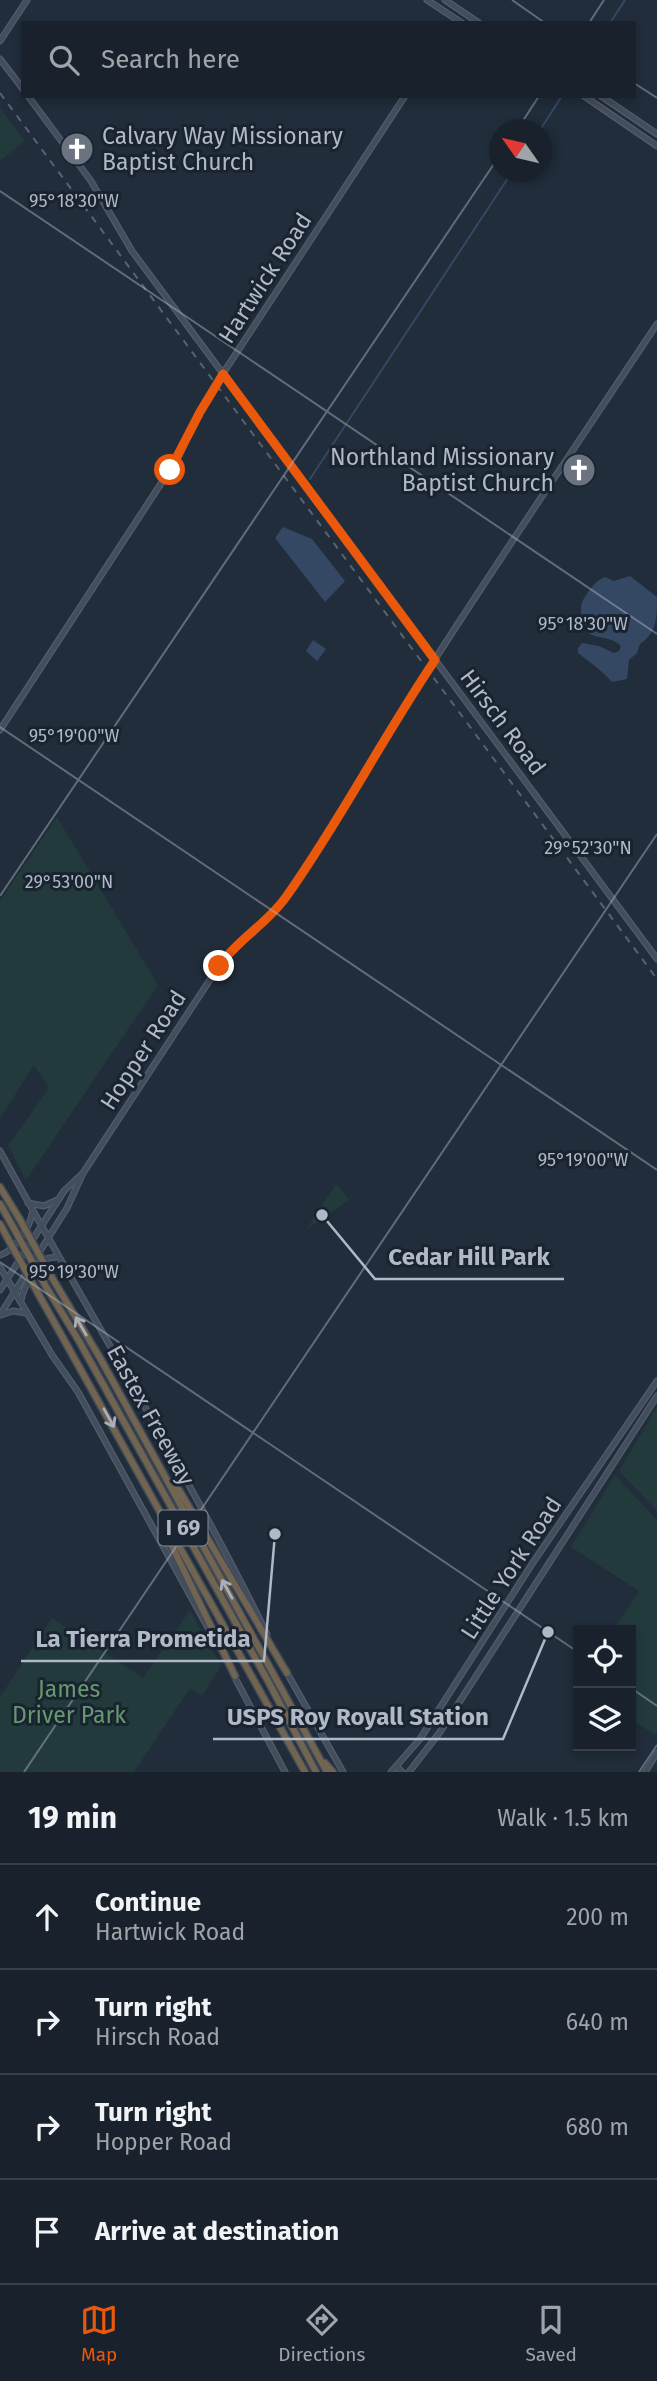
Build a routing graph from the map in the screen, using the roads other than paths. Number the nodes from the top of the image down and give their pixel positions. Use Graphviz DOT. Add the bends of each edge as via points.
graph roads {
  1 [pos="27,0"];
  2 [pos="427,0"];
  3 [pos="445,0"];
  4 [pos="462,11"];
  5 [pos="456,21"];
  6 [pos="457,21"];
  7 [pos="476,21"];
  8 [pos="0,41"];
  9 [pos="0,59"];
  10 [pos="21,86"];
  11 [pos="29,98"];
  12 [pos="404,98"];
  13 [pos="587,98"];
  14 [pos="604,98"];
  15 [pos="657,134"];
  16 [pos="657,146"];
  17 [pos="657,324"];
  18 [pos="223,374"];
  19 [pos="435,660"];
  20 [pos="0,730"];
  21 [pos="657,959"];
  22 [pos="0,1151"];
  23 [pos="83,1173"];
  24 [pos="0,1187"];
  25 [pos="57,1200"];
  26 [pos="28,1203"];
  27 [pos="0,1204"];
  28 [pos="32,1210"];
  29 [pos="0,1224"];
  30 [pos="41,1226"];
  31 [pos="48,1238"];
  32 [pos="0,1255"];
  33 [pos="58,1257"];
  34 [pos="0,1267"];
  35 [pos="6,1280"];
  36 [pos="0,1290"];
  37 [pos="15,1292"];
  38 [pos="23,1306"];
  39 [pos="27,1313"];
  40 [pos="0,1315"];
  41 [pos="657,1381"];
  42 [pos="657,1396"];
  43 [pos="166,1478"];
  44 [pos="168,1526"];
  45 [pos="532,1564"];
  46 [pos="544,1572"];
  47 [pos="287,1672"];
  48 [pos="235,1676"];
  49 [pos="657,1753"];
  50 [pos="319,1756"];
  51 [pos="397,1767"];
  52 [pos="285,1772"];
  53 [pos="305,1772"];
  54 [pos="316,1772"];
  55 [pos="327,1772"];
  56 [pos="333,1772"];
  57 [pos="343,1772"];
  58 [pos="391,1772"];
  59 [pos="402,1772"];
  60 [pos="409,1772"];
  61 [pos="645,1772"];
  1 -- 8 [label="main road"];
  2 -- 5 [label="main road"];
  3 -- 4 [label="main road"];
  4 -- 6 [label="main road"];
  4 -- 7 [label="main road"];
  9 -- 10 [label="main road"];
  11 -- 18 [label="main road, Hirsch Road" via="91,181 132,251"];
  12 -- 18 [label="main road, Hartwick Road"];
  13 -- 16 [label="main road"];
  14 -- 15 [label="main road"];
  17 -- 19 [label="main road, Hopper Road"];
  18 -- 19 [label="main road, Hirsch Road"];
  18 -- 20 [label="main road, Hartwick Road" via="179,456"];
  19 -- 21 [label="main road, Hirsch Road"];
  19 -- 23 [label="main road, Hopper Road" via="288,894 272,915 228,953"];
  22 -- 26 [label="main road"];
  23 -- 25 [label="main road, Hopper Road"];
  23 -- 31 [label="main road, Hopper Road"];
  43 -- 24 [label="highway, Eastex Freeway / I 69, one-way, bridge"];
  25 -- 26 [label="main road" via="44,1206"];
  25 -- 30 [label="main road, Hopper Road"];
  26 -- 28 [label="main road"];
  27 -- 54 [label="highway, I 69, bridge"];
  28 -- 30 [label="main road"];
  28 -- 32 [label="main road" via="30,1224 8,1253"];
  29 -- 44 [label="highway, Eastex Freeway / I 69, one-way, bridge"];
  30 -- 31 [label="main road"];
  30 -- 35 [label="main road, Hopper Road"];
  31 -- 33 [label="main road"];
  31 -- 37 [label="main road, Hopper Road"];
  33 -- 38 [label="main road" via="46,1258 37,1269 22,1293"];
  33 -- 47 [label="main road" via="239,1576"];
  34 -- 35 [label="main road"];
  35 -- 36 [label="main road, Hopper Road"];
  35 -- 37 [label="main road"];
  37 -- 38 [label="main road"];
  37 -- 40 [label="main road, Hopper Road"];
  38 -- 39 [label="main road"];
  39 -- 40 [label="main road"];
  39 -- 48 [label="main road" via="78,1392"];
  41 -- 45 [label="main road, Little York Road"];
  42 -- 46 [label="main road, Little York Road"];
  43 -- 47 [label="highway" via="185,1500"];
  50 -- 43 [label="highway, Eastex Freeway / I 69, one-way"];
  44 -- 48 [label="highway" via="170,1540"];
  44 -- 53 [label="highway, Eastex Freeway / I 69"];
  45 -- 46 [label="main road"];
  45 -- 51 [label="main road, Little York Road" via="420,1739"];
  46 -- 60 [label="main road, Little York Road"];
  47 -- 57 [label="main road"];
  48 -- 52 [label="main road"];
  49 -- 61 [label="main road"];
  50 -- 55 [label="highway, Eastex Freeway / I 69"];
  50 -- 56 [label="highway"];
  51 -- 58 [label="main road, Little York Road"];
  51 -- 59 [label="main road"];
}
